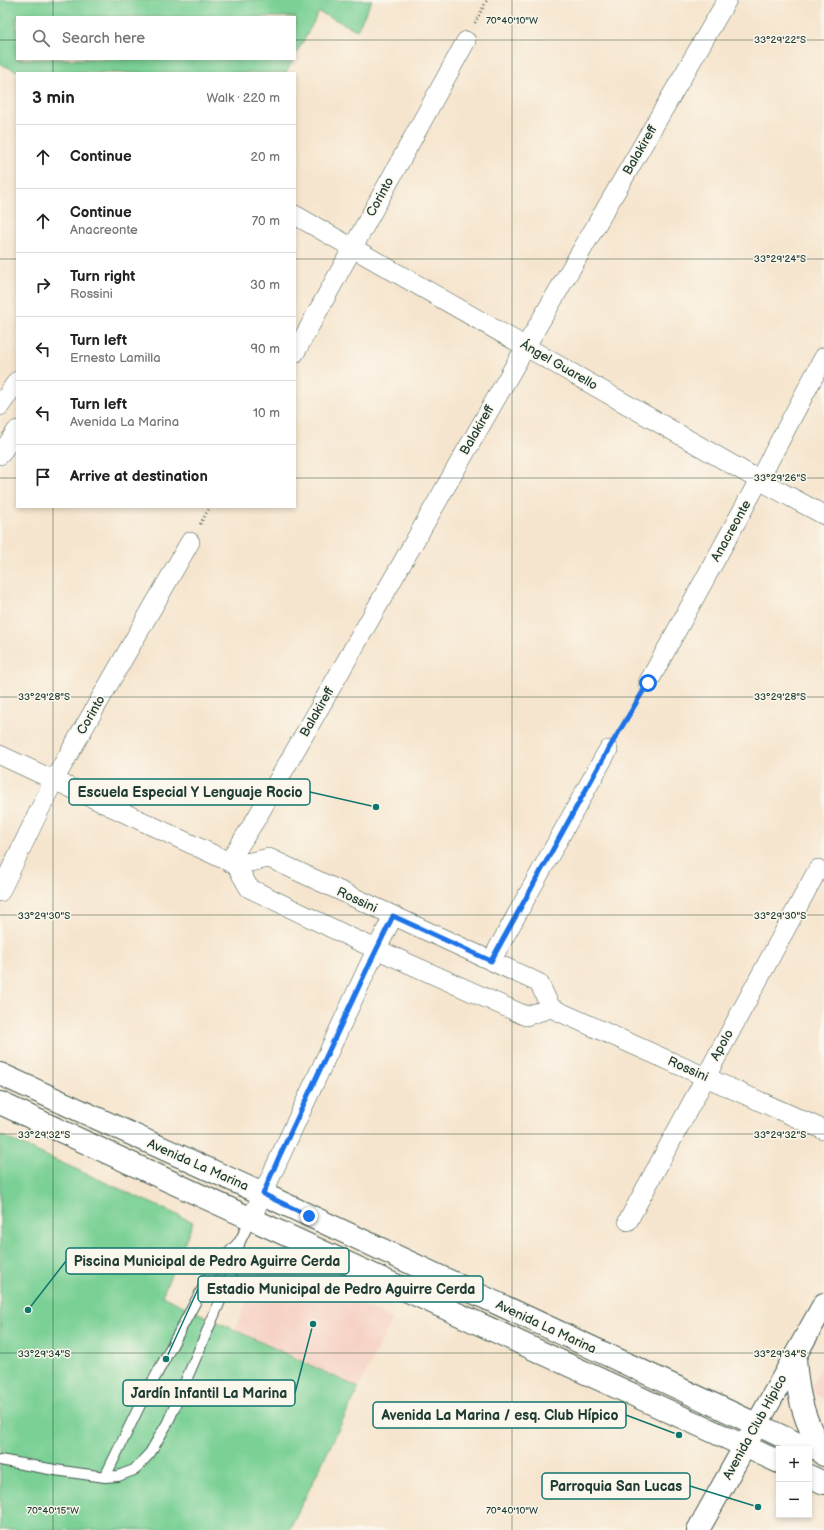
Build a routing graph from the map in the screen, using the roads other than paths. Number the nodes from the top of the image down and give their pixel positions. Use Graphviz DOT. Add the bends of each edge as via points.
graph roads {
  1 [pos="727,0"];
  2 [pos="466,41"];
  3 [pos="296,216"];
  4 [pos="353,247"];
  5 [pos="526,346"];
  6 [pos="296,351"];
  7 [pos="824,357"];
  8 [pos="16,382"];
  9 [pos="0,406"];
  10 [pos="16,431"];
  11 [pos="0,455"];
  12 [pos="759,480"];
  13 [pos="824,515"];
  14 [pos="190,542"];
  15 [pos="648,683"];
  16 [pos="608,750"];
  17 [pos="0,755"];
  18 [pos="54,780"];
  19 [pos="233,863"];
  20 [pos="818,869"];
  21 [pos="0,892"];
  22 [pos="393,916"];
  23 [pos="377,948"];
  24 [pos="491,961"];
  25 [pos="551,1008"];
  26 [pos="0,1074"];
  27 [pos="705,1077"];
  28 [pos="0,1103"];
  29 [pos="67,1105"];
  30 [pos="56,1129"];
  31 [pos="824,1130"];
  32 [pos="142,1139"];
  33 [pos="130,1163"];
  34 [pos="263,1194"];
  35 [pos="251,1219"];
  36 [pos="628,1221"];
  37 [pos="240,1240"];
  38 [pos="406,1261"];
  39 [pos="394,1285"];
  40 [pos="824,1304"];
  41 [pos="554,1330"];
  42 [pos="543,1354"];
  43 [pos="795,1357"];
  44 [pos="756,1425"];
  45 [pos="744,1446"];
  46 [pos="802,1446"];
  47 [pos="812,1450"];
  48 [pos="824,1456"];
  49 [pos="0,1460"];
  50 [pos="776,1461"];
  51 [pos="105,1476"];
  52 [pos="812,1477"];
  53 [pos="824,1483"];
  54 [pos="698,1530"];
  1 -- 5 [label="street, Balakireff"];
  2 -- 4 [label="street, Corinto"];
  3 -- 4 [label="street, Ángel Guarello"];
  4 -- 5 [label="street, Ángel Guarello"];
  4 -- 6 [label="street, Corinto"];
  5 -- 12 [label="street, Ángel Guarello"];
  5 -- 19 [label="street, Balakireff"];
  7 -- 12 [label="street, Anacreonte"];
  8 -- 9 [label="street"];
  10 -- 11 [label="street"];
  12 -- 13 [label="street, Ángel Guarello"];
  12 -- 15 [label="street, Anacreonte"];
  14 -- 18 [label="street, Corinto"];
  16 -- 24 [label="street"];
  17 -- 18 [label="street"];
  18 -- 19 [label="street"];
  18 -- 21 [label="street, Corinto"];
  19 -- 22 [label="street, Rossini" via="269,858"];
  19 -- 23 [label="street" via="249,888"];
  20 -- 27 [label="street, Apolo"];
  22 -- 23 [label="street"];
  22 -- 24 [label="street, Rossini"];
  23 -- 25 [label="street" via="526,1016"];
  23 -- 34 [label="street"];
  24 -- 25 [label="street, Rossini" via="539,983"];
  25 -- 27 [label="street, Rossini"];
  26 -- 29 [label="street, Avenida La Marina"];
  27 -- 31 [label="street, Rossini"];
  27 -- 36 [label="street, Apolo"];
  28 -- 30 [label="street, Avenida La Marina"];
  29 -- 30 [label="street"];
  29 -- 32 [label="street, Avenida La Marina"];
  30 -- 33 [label="street, Avenida La Marina"];
  32 -- 33 [label="street"];
  32 -- 34 [label="street, Avenida La Marina"];
  33 -- 35 [label="street, Avenida La Marina"];
  34 -- 35 [label="street"];
  34 -- 38 [label="street, Avenida La Marina"];
  35 -- 37 [label="lane"];
  35 -- 39 [label="street, Avenida La Marina"];
  37 -- 51 [label="lane" via="212,1271"];
  37 -- 51 [label="lane" via="230,1278 168,1422 150,1453 134,1470 118,1476"];
  38 -- 39 [label="street"];
  38 -- 41 [label="street, Avenida La Marina"];
  39 -- 42 [label="street, Avenida La Marina"];
  40 -- 43 [label="street, Avenida Club Hípico"];
  41 -- 42 [label="street"];
  41 -- 44 [label="street, Avenida La Marina"];
  42 -- 45 [label="street, Avenida La Marina"];
  43 -- 44 [label="street, Avenida Club Hípico"];
  43 -- 48 [label="street" via="796,1381 802,1409 810,1431"];
  44 -- 45 [label="street, Avenida Club Hípico"];
  44 -- 46 [label="street, Avenida La Marina"];
  45 -- 50 [label="street, Avenida La Marina"];
  45 -- 54 [label="street, Avenida Club Hípico"];
  47 -- 48 [label="street, Avenida La Marina"];
  49 -- 51 [label="lane"];
  52 -- 53 [label="street"];
}
